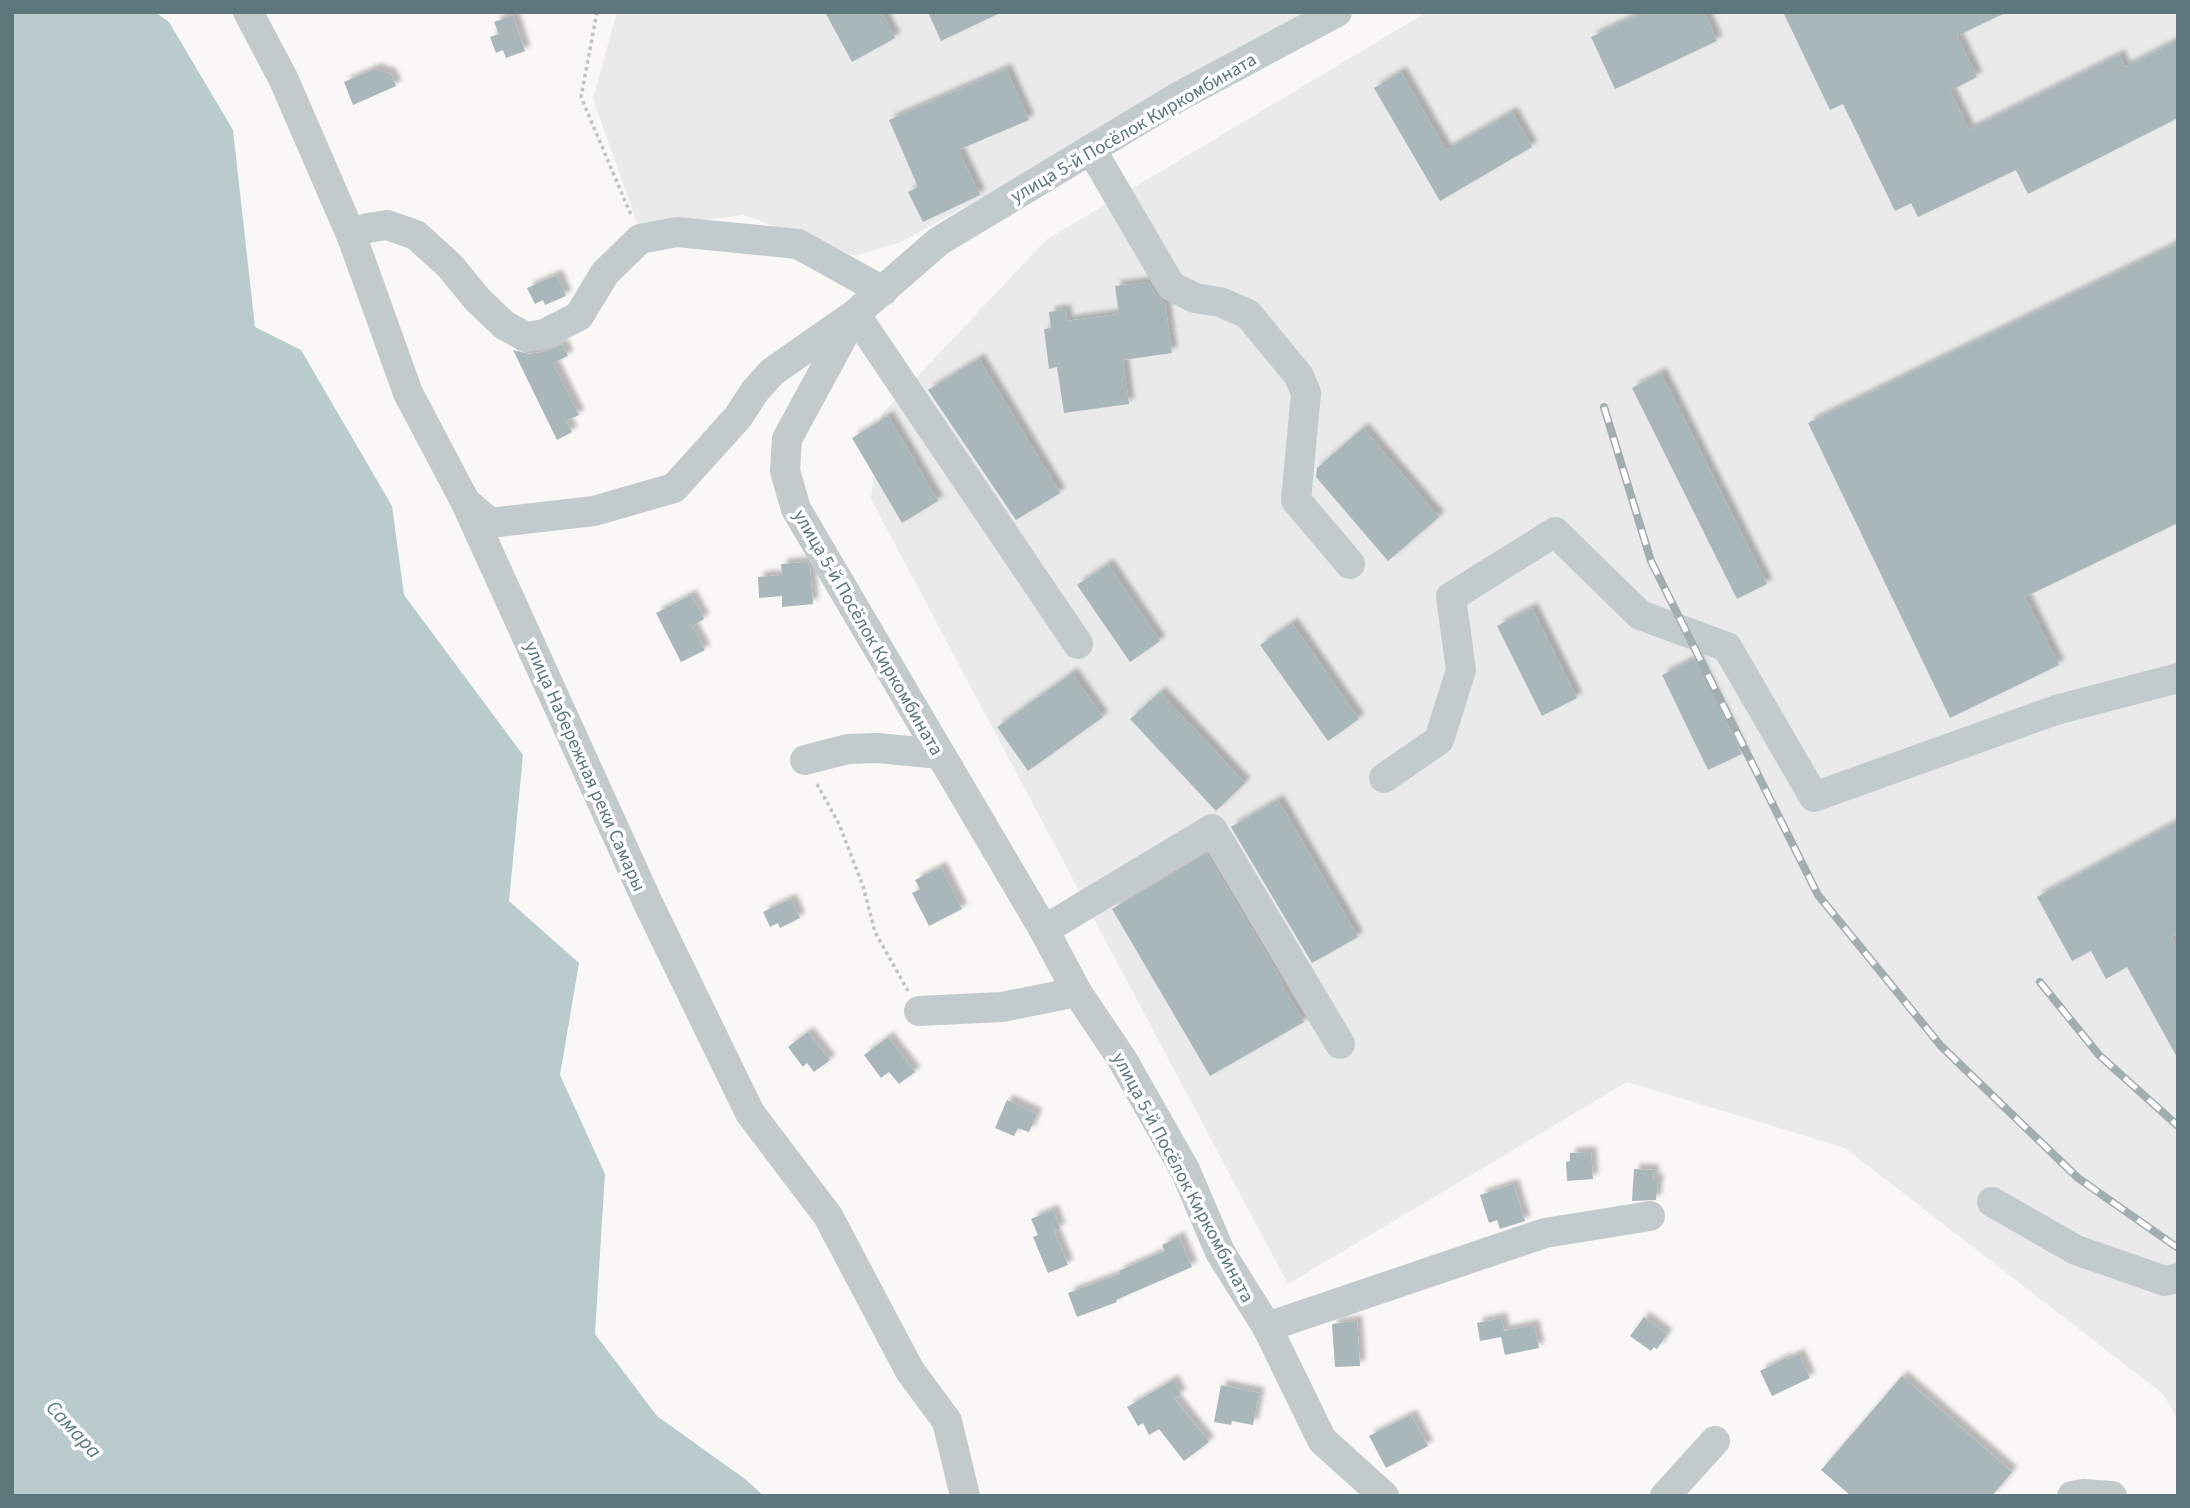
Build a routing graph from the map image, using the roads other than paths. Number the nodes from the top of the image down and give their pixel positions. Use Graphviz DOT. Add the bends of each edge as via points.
graph roads {
  1 [pos="248,12"];
  2 [pos="1337,12"];
  3 [pos="1091,149"];
  4 [pos="352,237"];
  5 [pos="883,290"];
  6 [pos="855,314"];
  7 [pos="466,503"];
  8 [pos="1350,564"];
  9 [pos="1078,644"];
  10 [pos="2178,678"];
  11 [pos="940,754"];
  12 [pos="805,760"];
  13 [pos="1384,778"];
  14 [pos="1044,930"];
  15 [pos="1077,992"];
  16 [pos="919,1011"];
  17 [pos="1340,1044"];
  18 [pos="1992,1202"];
  19 [pos="1650,1216"];
  20 [pos="2178,1278"];
  21 [pos="1267,1327"];
  22 [pos="1715,1441"];
  23 [pos="965,1496"];
  24 [pos="1384,1496"];
  25 [pos="1665,1496"];
  26 [pos="2072,1496"];
  27 [pos="2112,1496"];
  1 -- 4 [label="street, улица Набережная реки Самары" via="283,78"];
  2 -- 3 [label="street, улица 5-й Посёлок Киркомбината"];
  3 -- 5 [label="street, улица 5-й Посёлок Киркомбината" via="939,241"];
  3 -- 8 [label="street" via="1171,286 1248,314 1299,376 1306,393 1296,500"];
  4 -- 5 [label="street" via="367,228 387,225 416,235 504,325 526,337 544,334 579,316 605,273 640,239 677,232 798,244"];
  4 -- 7 [label="street, улица Набережная реки Самары" via="408,393"];
  5 -- 6 [label="street, улица 5-й Посёлок Киркомбината"];
  6 -- 7 [label="street" via="772,372 674,488 594,511 490,523"];
  6 -- 9 [label="street"];
  6 -- 11 [label="street, улица 5-й Посёлок Киркомбината" via="787,439 785,471 796,509"];
  7 -- 23 [label="street, улица Набережная реки Самары" via="648,903 750,1113 828,1216 910,1371 947,1421"];
  10 -- 13 [label="street" via="2056,710 1814,797 1727,647 1640,615 1555,533 1451,597 1461,670 1439,740"];
  11 -- 12 [label="street" via="848,749"];
  11 -- 14 [label="street, улица 5-й Посёлок Киркомбината"];
  14 -- 15 [label="street, улица 5-й Посёлок Киркомбината"];
  14 -- 17 [label="street" via="1212,829"];
  15 -- 16 [label="street" via="1002,1007"];
  15 -- 21 [label="street, улица 5-й Посёлок Киркомбината" via="1122,1059 1185,1170 1220,1252"];
  18 -- 20 [label="street" via="2076,1251 2165,1281"];
  19 -- 21 [label="street" via="1545,1233"];
  21 -- 24 [label="street, улица 5-й Посёлок Киркомбината" via="1322,1440"];
  22 -- 25 [label="street"];
  26 -- 27 [label="street"];
}
